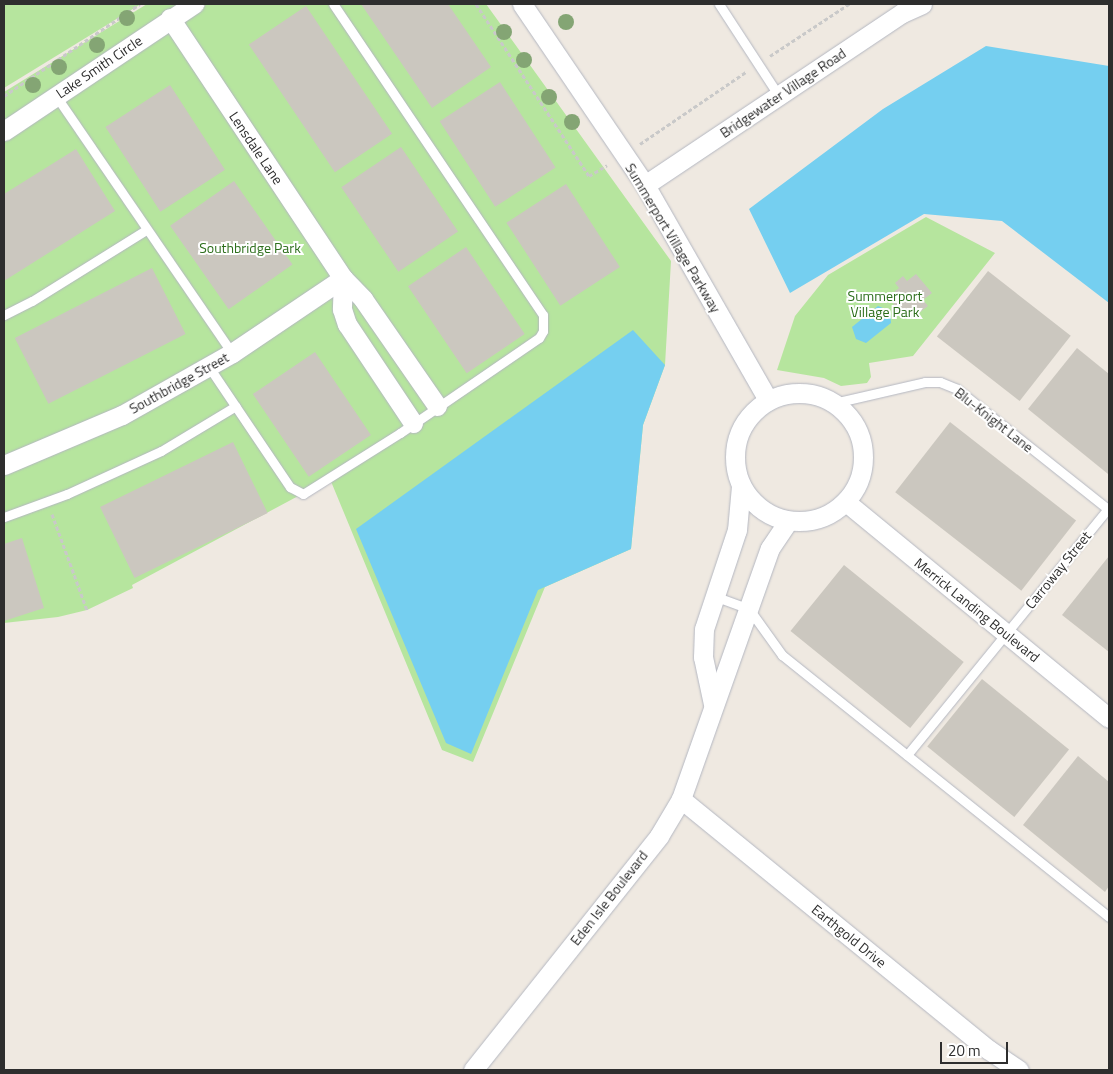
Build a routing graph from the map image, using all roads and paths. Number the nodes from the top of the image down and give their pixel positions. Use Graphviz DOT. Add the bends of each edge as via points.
graph roads {
  1 [pos="140,4"];
  2 [pos="194,4"];
  3 [pos="333,4"];
  4 [pos="476,4"];
  5 [pos="522,4"];
  6 [pos="719,4"];
  7 [pos="849,4"];
  8 [pos="922,4"];
  9 [pos="899,8"];
  10 [pos="170,18"];
  11 [pos="758,63"];
  12 [pos="4,96"];
  13 [pos="56,96"];
  14 [pos="778,96"];
  15 [pos="4,131"];
  16 [pos="624,154"];
  17 [pos="589,176"];
  18 [pos="645,185"];
  19 [pos="146,230"];
  20 [pos="343,278"];
  21 [pos="4,315"];
  22 [pos="232,353"];
  23 [pos="209,367"];
  24 [pos="768,400"];
  25 [pos="834,403"];
  26 [pos="236,406"];
  27 [pos="437,406"];
  28 [pos="414,424"];
  29 [pos="4,465"];
  30 [pos="741,486"];
  31 [pos="48,501"];
  32 [pos="846,502"];
  33 [pos="1109,508"];
  34 [pos="4,517"];
  35 [pos="788,521"];
  36 [pos="714,596"];
  37 [pos="749,609"];
  38 [pos="87,610"];
  39 [pos="1006,633"];
  40 [pos="713,708"];
  41 [pos="1109,718"];
  42 [pos="907,755"];
  43 [pos="681,799"];
  44 [pos="1109,917"];
  45 [pos="473,1070"];
  46 [pos="1019,1070"];
  1 -- 12 [label="path"];
  2 -- 10 [label="street, Lake Smith Circle"];
  3 -- 27 [label="lane" via="543,315 545,323 539,338"];
  4 -- 17 [label="path"];
  5 -- 16 [label="street, Summerport Village Parkway"];
  6 -- 11 [label="lane"];
  7 -- 11 [label="path"];
  8 -- 9 [label="street, Bridgewater Village Road"];
  9 -- 14 [label="street, Bridgewater Village Road"];
  10 -- 13 [label="street, Lake Smith Circle"];
  10 -- 20 [label="street, Lensdale Lane"];
  11 -- 14 [label="lane"];
  11 -- 16 [label="path"];
  13 -- 15 [label="street, Lake Smith Circle"];
  13 -- 19 [label="lane"];
  14 -- 18 [label="street, Bridgewater Village Road"];
  16 -- 18 [label="street, Summerport Village Parkway"];
  18 -- 24 [label="street, Summerport Village Parkway"];
  19 -- 21 [label="lane"];
  19 -- 22 [label="lane"];
  20 -- 22 [label="street, Southbridge Street"];
  20 -- 27 [label="street, Lensdale Lane" via="362,299"];
  20 -- 28 [label="street" via="342,309 347,324"];
  22 -- 23 [label="street, Southbridge Street"];
  23 -- 26 [label="lane"];
  23 -- 29 [label="street, Southbridge Street" via="122,415"];
  24 -- 25 [label="street" via="801,393"];
  24 -- 30 [label="street" via="749,416 737,438 735,463"];
  25 -- 32 [label="street" via="851,418 861,439 863,461 858,483"];
  25 -- 33 [label="lane, Blu-Knight Lane" via="924,382 940,382 957,389"];
  26 -- 28 [label="lane" via="290,487 303,494"];
  26 -- 31 [label="lane" via="161,451"];
  27 -- 28 [label="lane"];
  30 -- 35 [label="street" via="760,509"];
  30 -- 36 [label="street, Eden Isle Boulevard" via="736,530"];
  31 -- 34 [label="lane"];
  31 -- 38 [label="path"];
  32 -- 35 [label="street" via="829,514 809,521"];
  32 -- 39 [label="street, Merrick Landing Boulevard"];
  33 -- 39 [label="lane, Carroway Street"];
  35 -- 37 [label="street, Eden Isle Boulevard" via="770,548"];
  36 -- 37 [label="lane"];
  36 -- 40 [label="street, Eden Isle Boulevard" via="704,629 704,657"];
  37 -- 40 [label="street, Eden Isle Boulevard"];
  37 -- 42 [label="lane" via="782,655"];
  39 -- 41 [label="street, Merrick Landing Boulevard"];
  39 -- 42 [label="lane, Carroway Street"];
  40 -- 43 [label="street, Eden Isle Boulevard"];
  42 -- 44 [label="lane"];
  43 -- 45 [label="street, Eden Isle Boulevard" via="659,836"];
  43 -- 46 [label="street, Earthgold Drive" via="989,1050"];
}
